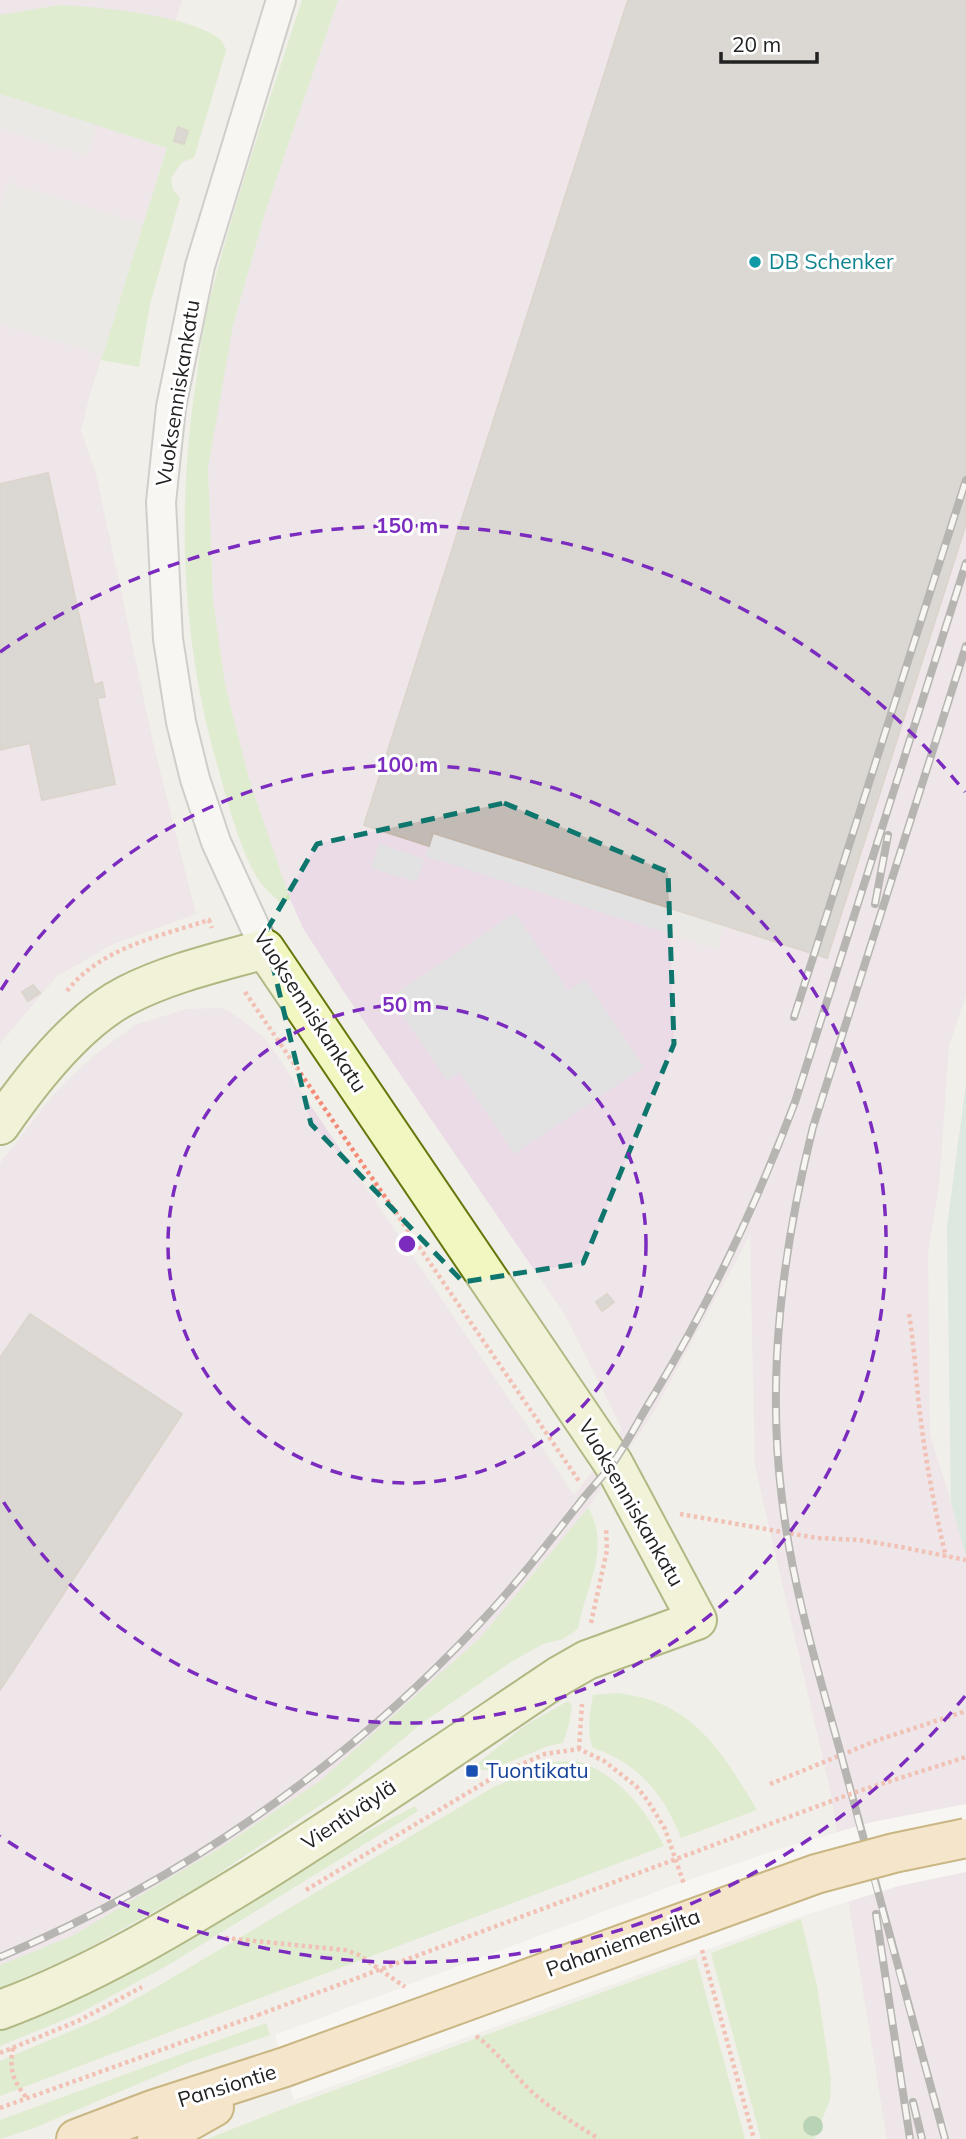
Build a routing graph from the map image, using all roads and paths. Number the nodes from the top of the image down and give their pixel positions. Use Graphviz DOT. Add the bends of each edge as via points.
graph roads {
  1 [pos="281,0"];
  2 [pos="265,949"];
  3 [pos="252,1005"];
  4 [pos="0,1125"];
  5 [pos="909,1314"];
  6 [pos="582,1486"];
  7 [pos="638,1507"];
  8 [pos="603,1521"];
  9 [pos="946,1557"];
  10 [pos="966,1560"];
  11 [pos="697,1620"];
  12 [pos="587,1660"];
  13 [pos="966,1711"];
  14 [pos="579,1749"];
  15 [pos="966,1757"];
  16 [pos="770,1784"];
  17 [pos="966,1838"];
  18 [pos="0,2010"];
  19 [pos="13,2048"];
  20 [pos="285,2067"];
  21 [pos="27,2098"];
  22 [pos="0,2108"];
  23 [pos="76,2139"];
  24 [pos="157,2139"];
  1 -- 2 [label="street, Vuoksenniskankatu" via="200,266 171,407 161,502 168,639 181,722 216,842"];
  2 -- 4 [label="street" via="125,995 62,1047"];
  2 -- 7 [label="street, Vuoksenniskankatu" via="607,1453"];
  3 -- 6 [label="path"];
  5 -- 9 [label="path" via="934,1508"];
  7 -- 9 [label="path"];
  7 -- 11 [label="street, Vuoksenniskankatu"];
  8 -- 12 [label="path" via="607,1550"];
  9 -- 10 [label="path"];
  11 -- 12 [label="street, Vientiväylä"];
  12 -- 14 [label="path"];
  12 -- 18 [label="street, Vientiväylä" via="165,1932 74,1979"];
  13 -- 16 [label="path" via="878,1740"];
  15 -- 21 [label="path, bridge" via="828,1801"];
  17 -- 20 [label="main road, Pahaniemensilta, bridge" via="816,1874"];
  19 -- 21 [label="path" via="13,2081"];
  20 -- 23 [label="main road, Pansiontie"];
  20 -- 24 [label="main road, Pansiontie"];
  21 -- 22 [label="path"];
}
